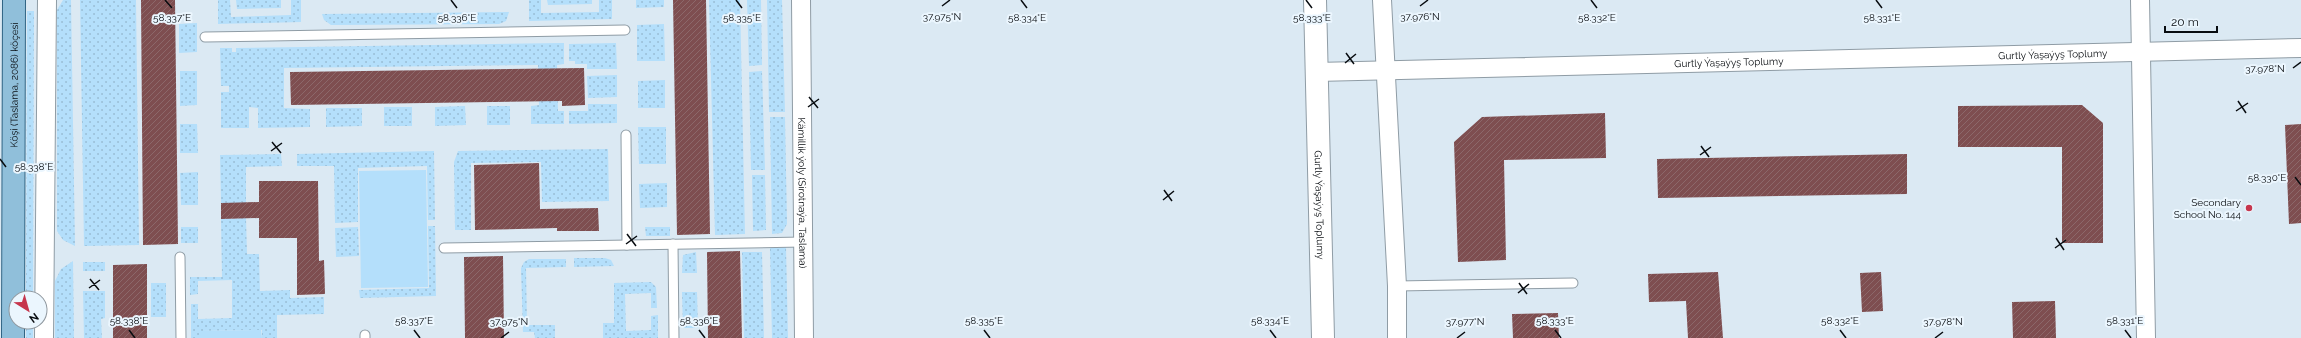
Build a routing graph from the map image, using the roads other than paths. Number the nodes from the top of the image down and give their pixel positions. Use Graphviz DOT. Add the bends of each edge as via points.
graph roads {
  1 [pos="14,0"];
  2 [pos="47,0"];
  3 [pos="801,0"];
  4 [pos="1315,0"];
  5 [pos="1382,0"];
  6 [pos="2140,0"];
  7 [pos="625,30"];
  8 [pos="205,37"];
  9 [pos="2301,48"];
  10 [pos="2141,52"];
  11 [pos="1384,70"];
  12 [pos="1316,72"];
  13 [pos="626,135"];
  14 [pos="803,242"];
  15 [pos="674,244"];
  16 [pos="627,245"];
  17 [pos="444,248"];
  18 [pos="180,256"];
  19 [pos="1573,283"];
  20 [pos="1397,286"];
  21 [pos="13,338"];
  22 [pos="44,338"];
  23 [pos="181,338"];
  24 [pos="674,338"];
  25 [pos="804,338"];
  26 [pos="1323,338"];
  27 [pos="1397,338"];
  28 [pos="2146,338"];
  1 -- 21 [label="main road, Köşi (Taslama, 2086) köçesi"];
  2 -- 22 [label="street"];
  3 -- 14 [label="street, Kämillik ýoly (Sirotnaýa, Taslama)"];
  4 -- 12 [label="street, Gurtly Ýaşaýyş Toplumy"];
  5 -- 11 [label="street"];
  6 -- 10 [label="street"];
  7 -- 8 [label="lane"];
  9 -- 10 [label="street, Gurtly Ýaşaýyş Toplumy"];
  10 -- 11 [label="street, Gurtly Ýaşaýyş Toplumy"];
  10 -- 28 [label="street"];
  11 -- 12 [label="street, Gurtly Ýaşaýyş Toplumy"];
  11 -- 20 [label="street"];
  12 -- 26 [label="street, Gurtly Ýaşaýyş Toplumy"];
  13 -- 16 [label="lane"];
  14 -- 15 [label="lane"];
  14 -- 25 [label="street, Kämillik ýoly (Sirotnaýa, Taslama)"];
  15 -- 16 [label="lane"];
  15 -- 24 [label="lane"];
  16 -- 17 [label="lane"];
  18 -- 23 [label="lane"];
  19 -- 20 [label="lane"];
  20 -- 27 [label="street"];
}
